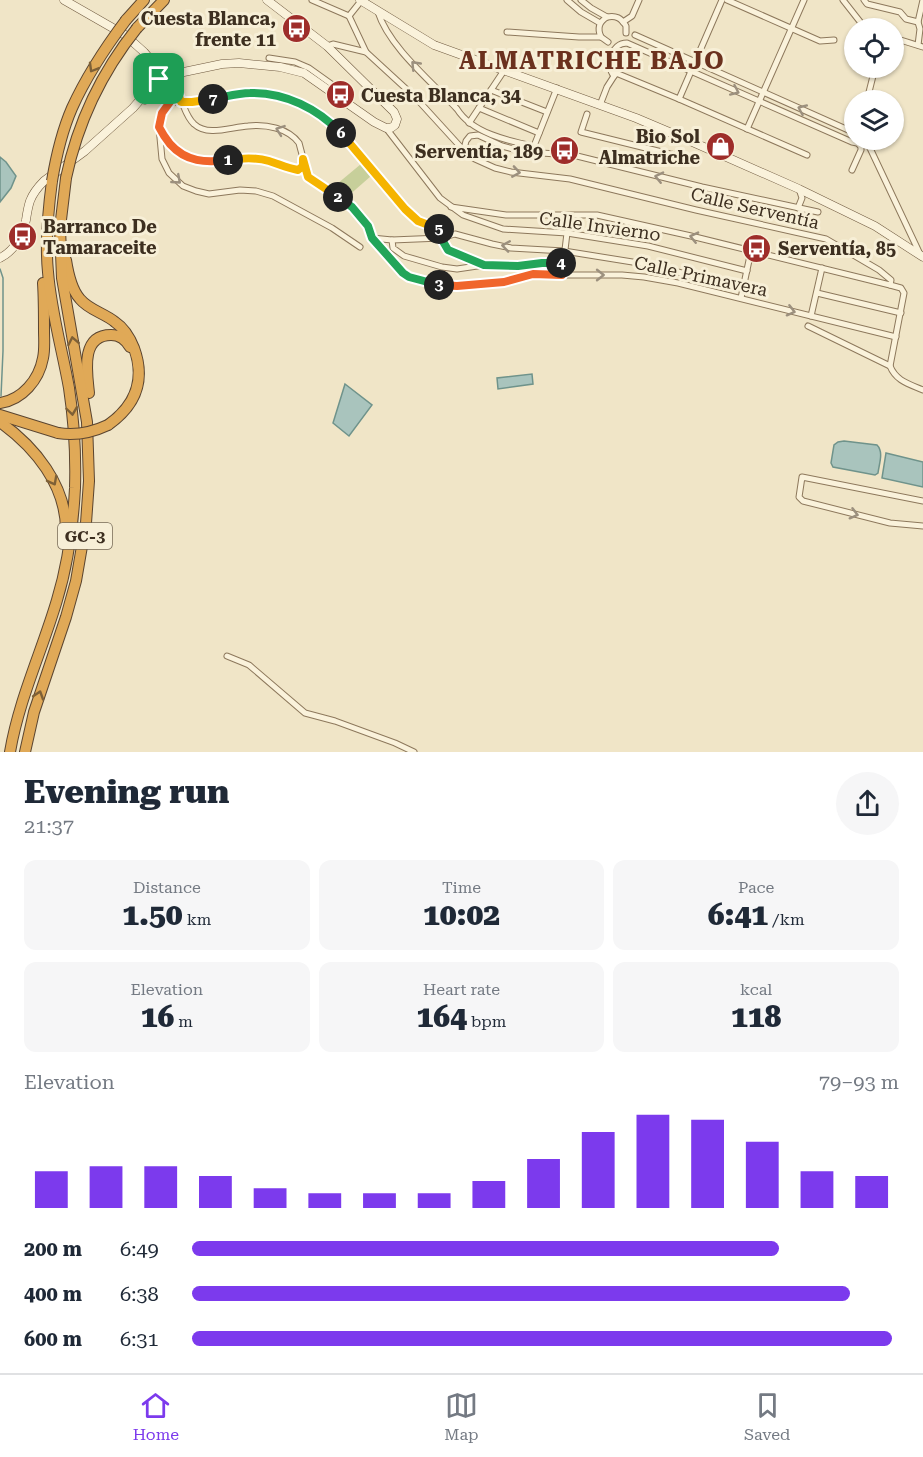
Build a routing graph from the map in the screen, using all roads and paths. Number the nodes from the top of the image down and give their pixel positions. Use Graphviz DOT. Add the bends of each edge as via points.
graph roads {
  1 [pos="64,0"];
  2 [pos="144,0"];
  3 [pos="164,0"];
  4 [pos="171,0"];
  5 [pos="267,0"];
  6 [pos="312,0"];
  7 [pos="362,0"];
  8 [pos="567,0"];
  9 [pos="580,0"];
  10 [pos="639,0"];
  11 [pos="722,0"];
  12 [pos="727,0"];
  13 [pos="804,0"];
  14 [pos="843,0"];
  15 [pos="864,0"];
  16 [pos="923,0"];
  17 [pos="375,9"];
  18 [pos="349,16"];
  19 [pos="607,17"];
  20 [pos="857,18"];
  21 [pos="623,22"];
  22 [pos="918,22"];
  23 [pos="600,23"];
  24 [pos="140,25"];
  25 [pos="791,28"];
  26 [pos="507,32"];
  27 [pos="626,33"];
  28 [pos="635,35"];
  29 [pos="601,37"];
  30 [pos="834,40"];
  31 [pos="904,41"];
  32 [pos="608,42"];
  33 [pos="327,46"];
  34 [pos="920,46"];
  35 [pos="138,47"];
  36 [pos="366,52"];
  37 [pos="269,58"];
  38 [pos="695,62"];
  39 [pos="505,69"];
  40 [pos="194,71"];
  41 [pos="691,71"];
  42 [pos="166,76"];
  43 [pos="614,76"];
  44 [pos="158,81"];
  45 [pos="172,84"];
  46 [pos="557,88"];
  47 [pos="164,90"];
  48 [pos="491,90"];
  49 [pos="764,92"];
  50 [pos="679,99"];
  51 [pos="760,101"];
  52 [pos="170,102"];
  53 [pos="181,102"];
  54 [pos="346,102"];
  55 [pos="600,105"];
  56 [pos="133,108"];
  57 [pos="479,108"];
  58 [pos="547,112"];
  59 [pos="587,114"];
  60 [pos="469,123"];
  61 [pos="159,127"];
  62 [pos="386,128"];
  63 [pos="844,128"];
  64 [pos="747,129"];
  65 [pos="539,133"];
  66 [pos="844,138"];
  67 [pos="464,149"];
  68 [pos="861,150"];
  69 [pos="871,150"];
  70 [pos="807,155"];
  71 [pos="688,157"];
  72 [pos="303,159"];
  73 [pos="852,170"];
  74 [pos="799,189"];
  75 [pos="813,196"];
  76 [pos="451,207"];
  77 [pos="47,208"];
  78 [pos="798,208"];
  79 [pos="65,211"];
  80 [pos="818,212"];
  81 [pos="567,233"];
  82 [pos="372,238"];
  83 [pos="441,238"];
  84 [pos="392,240"];
  85 [pos="360,248"];
  86 [pos="564,251"];
  87 [pos="751,251"];
  88 [pos="921,255"];
  89 [pos="3,257"];
  90 [pos="564,262"];
  91 [pos="484,265"];
  92 [pos="822,268"];
  93 [pos="747,271"];
  94 [pos="562,275"];
  95 [pos="890,285"];
  96 [pos="743,288"];
  97 [pos="817,293"];
  98 [pos="741,298"];
  99 [pos="901,313"];
  100 [pos="811,316"];
  101 [pos="808,326"];
  102 [pos="896,337"];
  103 [pos="138,360"];
  104 [pos="890,366"];
  105 [pos="923,390"];
  106 [pos="0,403"];
  107 [pos="0,415"];
  108 [pos="0,422"];
  109 [pos="923,501"];
  110 [pos="86,523"];
  111 [pos="923,526"];
  112 [pos="64,575"];
  113 [pos="227,656"];
  114 [pos="10,752"];
  115 [pos="24,752"];
  116 [pos="414,752"];
  1 -- 35 [label="main road" via="125,35"];
  2 -- 77 [label="highway, one-way, bridge" via="104,50 71,110"];
  3 -- 24 [label="highway"];
  4 -- 24 [label="highway"];
  5 -- 33 [label="main road"];
  6 -- 18 [label="street"];
  7 -- 17 [label="main road"];
  7 -- 18 [label="street"];
  8 -- 23 [label="street"];
  9 -- 19 [label="street"];
  10 -- 21 [label="street" via="632,16"];
  11 -- 38 [label="street"];
  12 -- 25 [label="street"];
  13 -- 25 [label="street"];
  14 -- 20 [label="street"];
  15 -- 22 [label="street"];
  16 -- 22 [label="street"];
  17 -- 39 [label="main road" via="434,45"];
  60 -- 17 [label="street, one-way" via="400,49"];
  18 -- 36 [label="street"];
  19 -- 21 [label="street" via="616,16"];
  19 -- 23 [label="street"];
  21 -- 27 [label="street"];
  22 -- 34 [label="street"];
  23 -- 29 [label="street"];
  24 -- 79 [label="highway, bridge" via="120,50 90,102 66,178"];
  25 -- 30 [label="street" via="820,41"];
  25 -- 49 [label="street"];
  26 -- 29 [label="street"];
  28 -- 38 [label="street"];
  29 -- 32 [label="street"];
  31 -- 34 [label="street"];
  33 -- 36 [label="street"];
  33 -- 62 [label="main road" via="394,112 395,125"];
  35 -- 42 [label="main road"];
  35 -- 44 [label="main road"];
  36 -- 67 [label="street"];
  37 -- 54 [label="street" via="309,68 344,93"];
  38 -- 41 [label="street"];
  38 -- 49 [label="street"];
  39 -- 46 [label="main road"];
  39 -- 48 [label="street"];
  40 -- 42 [label="main road"];
  40 -- 45 [label="main road"];
  40 -- 54 [label="main road" via="239,63 292,69"];
  41 -- 43 [label="street" via="621,43 615,46 610,63"];
  41 -- 50 [label="street"];
  41 -- 51 [label="street, one-way"];
  42 -- 44 [label="main road"];
  42 -- 45 [label="main road"];
  43 -- 50 [label="street" via="616,73"];
  43 -- 55 [label="street"];
  44 -- 47 [label="main road"];
  44 -- 56 [label="main road"];
  45 -- 47 [label="main road"];
  45 -- 53 [label="street"];
  46 -- 55 [label="main road"];
  46 -- 58 [label="street"];
  47 -- 52 [label="street"];
  47 -- 56 [label="main road"];
  48 -- 57 [label="street"];
  48 -- 58 [label="street"];
  49 -- 51 [label="street"];
  63 -- 49 [label="street, one-way"];
  50 -- 64 [label="street"];
  51 -- 64 [label="street"];
  51 -- 66 [label="street"];
  52 -- 53 [label="street"];
  52 -- 61 [label="street"];
  72 -- 53 [label="street, one-way" via="299,142 288,132 250,125 200,129"];
  53 -- 83 [label="street" via="250,93 306,106 331,122 405,209 418,221 439,229"];
  54 -- 62 [label="main road"];
  55 -- 74 [label="main road"];
  56 -- 89 [label="main road" via="39,186 30,200 20,236"];
  57 -- 60 [label="street"];
  57 -- 65 [label="street"];
  58 -- 65 [label="street"];
  59 -- 71 [label="street" via="581,132"];
  60 -- 65 [label="street" via="512,142 534,146"];
  61 -- 72 [label="street" via="170,144 196,160 247,158 298,170"];
  61 -- 85 [label="street, one-way" via="162,159 169,173 183,186 209,194 240,190 273,196"];
  62 -- 76 [label="street" via="426,183"];
  64 -- 70 [label="street"];
  78 -- 67 [label="street, Calle Serventía, one-way" via="573,155 525,152 478,135 470,136"];
  67 -- 95 [label="street, Calle Serventía, one-way" via="475,159 510,172 570,179 826,239 879,270 891,280"];
  68 -- 73 [label="street"];
  69 -- 88 [label="street"];
  72 -- 82 [label="street, Calle Primavera" via="308,177 352,207 368,226"];
  74 -- 75 [label="main road"];
  74 -- 78 [label="street" via="802,198"];
  75 -- 78 [label="street"];
  75 -- 88 [label="main road" via="875,226"];
  76 -- 81 [label="street, Calle Invierno" via="502,229"];
  87 -- 76 [label="street, one-way" via="597,216 506,215"];
  77 -- 106 [label="highway" via="40,370 25,391"];
  77 -- 112 [label="highway, GC-3, one-way" via="50,294 74,422 75,486"];
  78 -- 80 [label="street, Calle Serventía"];
  79 -- 103 [label="highway" via="64,253 75,293 124,330"];
  110 -- 79 [label="highway, GC-3, one-way" via="87,422 62,278 60,243"];
  81 -- 86 [label="street"];
  81 -- 93 [label="street, Calle Invierno" via="648,246"];
  82 -- 84 [label="street"];
  82 -- 94 [label="street, Calle Primavera" via="403,273 440,286 504,282 533,274"];
  83 -- 84 [label="street"];
  86 -- 83 [label="street, one-way" via="511,248 455,234"];
  83 -- 91 [label="street" via="448,250"];
  84 -- 91 [label="street" via="393,248 404,256 442,267"];
  86 -- 90 [label="street"];
  86 -- 96 [label="street" via="645,264"];
  87 -- 92 [label="street"];
  87 -- 93 [label="street"];
  90 -- 91 [label="street"];
  90 -- 94 [label="street"];
  92 -- 95 [label="street"];
  92 -- 97 [label="street"];
  93 -- 96 [label="street"];
  94 -- 98 [label="street, Calle Primavera, one-way" via="622,274"];
  95 -- 99 [label="street, Calle Serventía" via="904,293"];
  96 -- 98 [label="street"];
  97 -- 99 [label="street"];
  97 -- 100 [label="street"];
  98 -- 100 [label="street, Calle Primavera, one-way"];
  99 -- 102 [label="street"];
  100 -- 102 [label="street, Calle Primavera"];
  101 -- 104 [label="street"];
  102 -- 104 [label="street"];
  103 -- 107 [label="highway, bridge" via="138,384 127,409 108,425 90,433 58,434"];
  103 -- 110 [label="highway" via="127,342 114,335 98,338 88,354 93,482"];
  104 -- 105 [label="street" via="900,380"];
  108 -- 112 [label="highway, one-way" via="43,464 62,499 66,522"];
  109 -- 111 [label="street, one-way" via="802,477 799,497 890,523"];
  115 -- 110 [label="highway, GC-3, one-way" via="66,617"];
  112 -- 114 [label="highway, GC-3"];
  113 -- 116 [label="street" via="249,665 305,713"];
}
